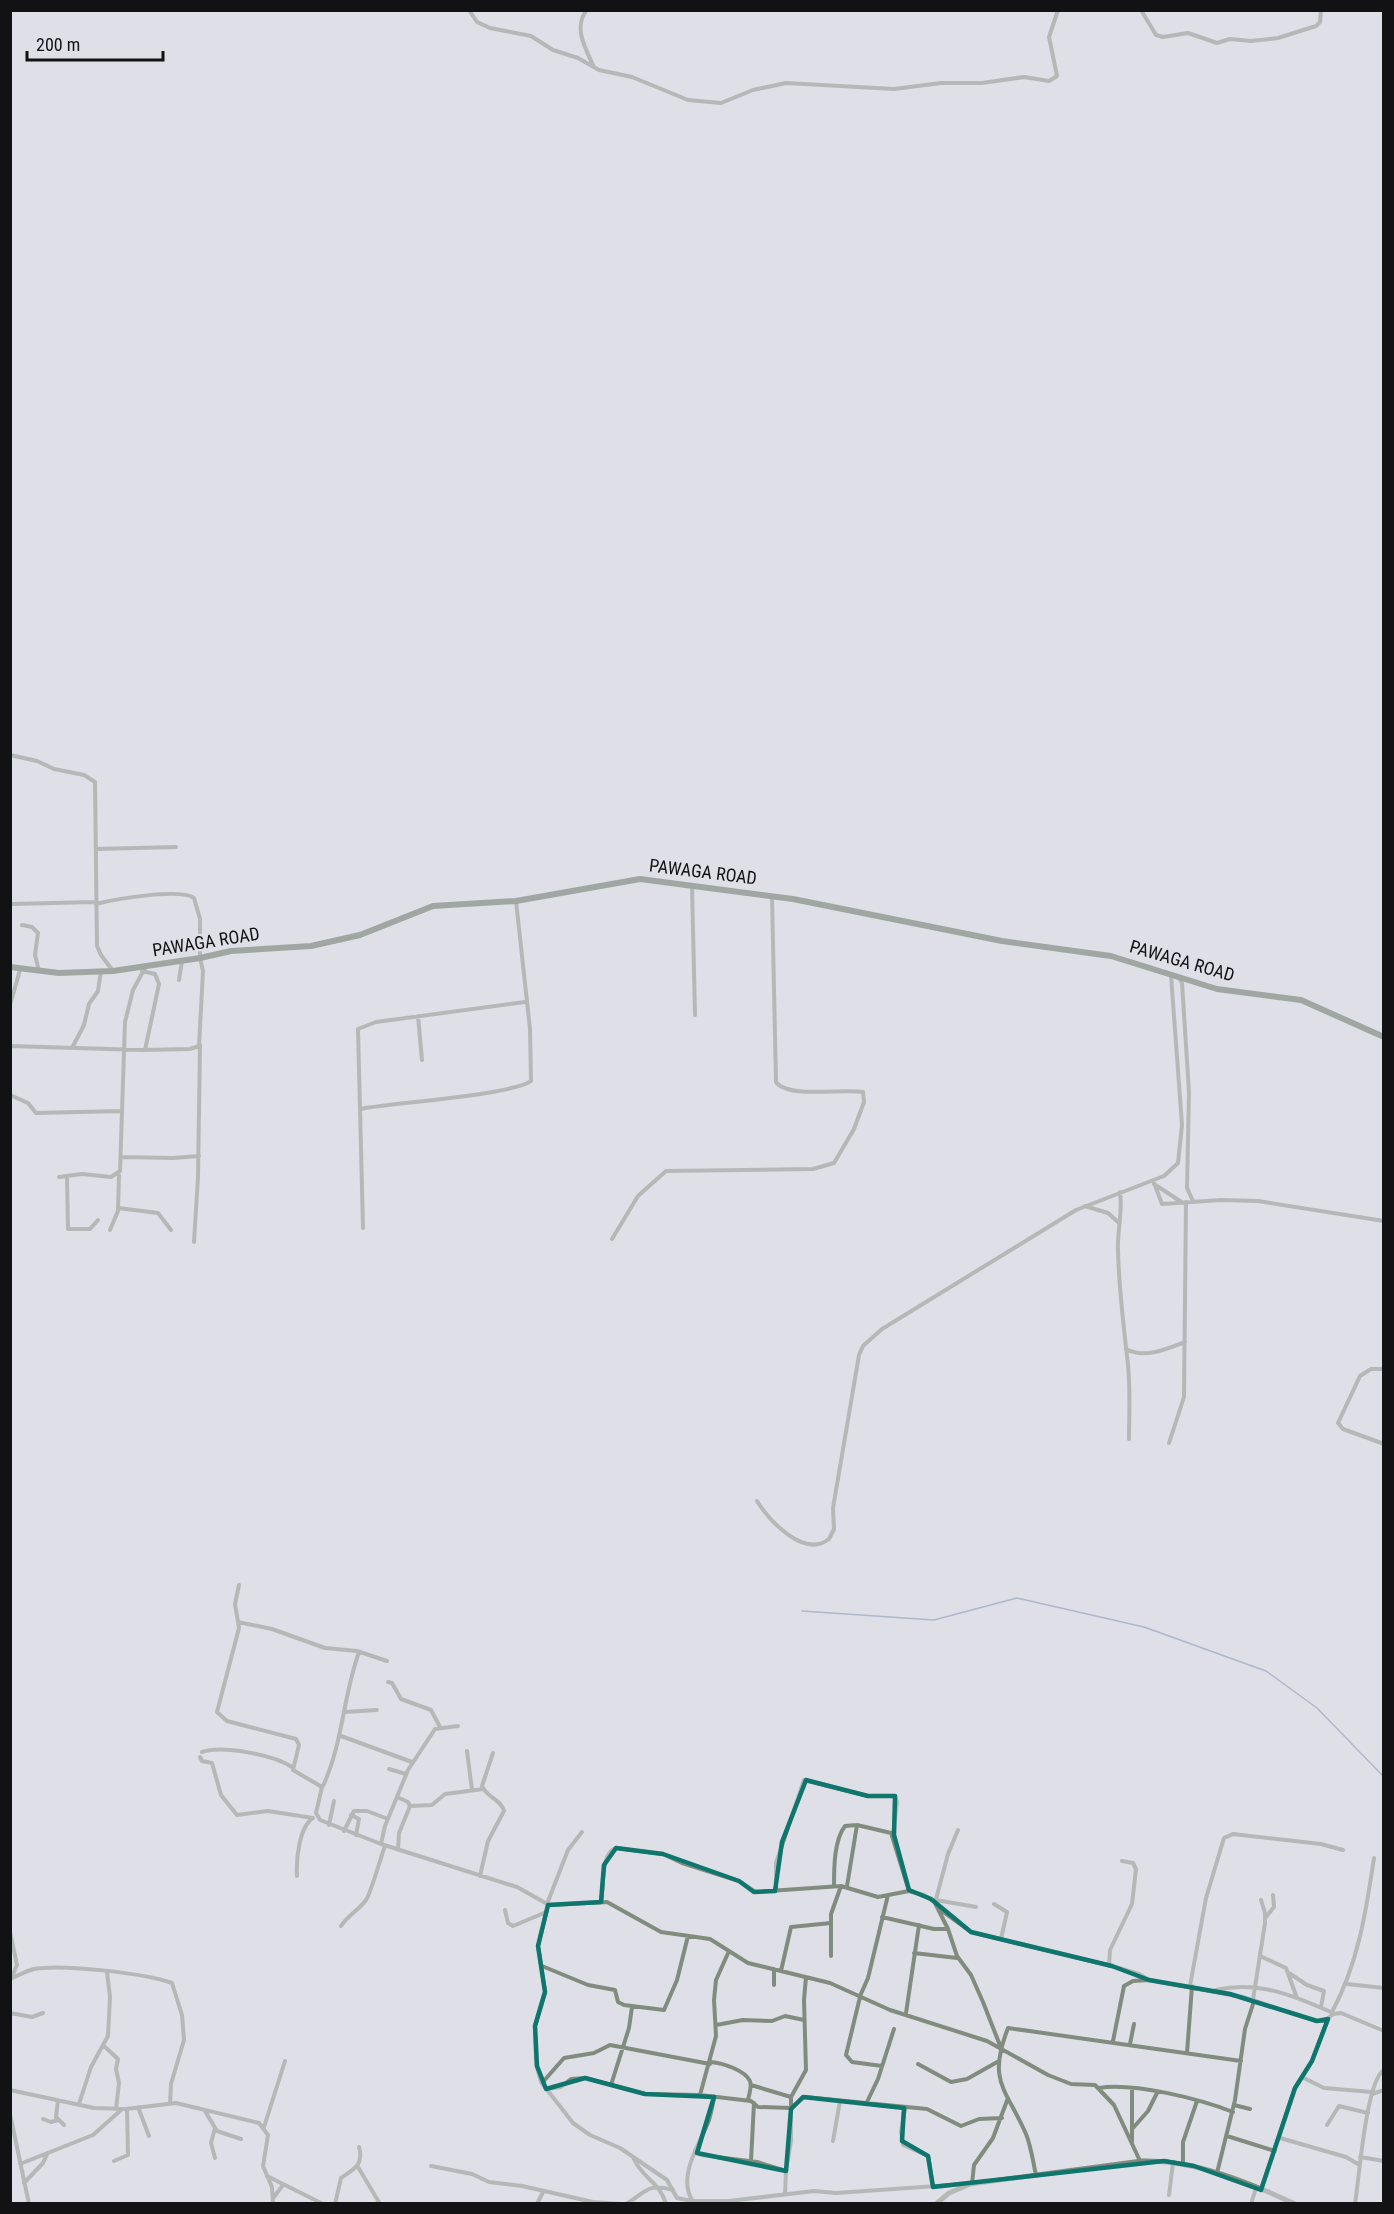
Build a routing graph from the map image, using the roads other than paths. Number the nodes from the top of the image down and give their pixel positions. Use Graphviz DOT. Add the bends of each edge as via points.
graph roads {
  1 [pos="469,10"];
  2 [pos="586,10"];
  3 [pos="1058,10"];
  4 [pos="1141,10"];
  5 [pos="1321,10"];
  6 [pos="594,67"];
  7 [pos="10,755"];
  8 [pos="176,847"];
  9 [pos="96,849"];
  10 [pos="692,885"];
  11 [pos="772,895"];
  12 [pos="516,901"];
  13 [pos="96,903"];
  14 [pos="10,904"];
  15 [pos="22,925"];
  16 [pos="200,958"];
  17 [pos="182,961"];
  18 [pos="10,967"];
  19 [pos="144,969"];
  20 [pos="20,970"];
  21 [pos="113,970"];
  22 [pos="101,971"];
  23 [pos="39,972"];
  24 [pos="1174,975"];
  25 [pos="179,980"];
  26 [pos="525,1002"];
  27 [pos="10,1005"];
  28 [pos="695,1015"];
  29 [pos="418,1017"];
  30 [pos="1383,1037"];
  31 [pos="199,1044"];
  32 [pos="10,1046"];
  33 [pos="72,1047"];
  34 [pos="123,1049"];
  35 [pos="145,1050"];
  36 [pos="422,1060"];
  37 [pos="10,1095"];
  38 [pos="360,1109"];
  39 [pos="122,1111"];
  40 [pos="199,1155"];
  41 [pos="122,1157"];
  42 [pos="119,1173"];
  43 [pos="59,1177"];
  44 [pos="67,1177"];
  45 [pos="1153,1182"];
  46 [pos="1120,1192"];
  47 [pos="1194,1201"];
  48 [pos="1184,1203"];
  49 [pos="1084,1206"];
  50 [pos="118,1208"];
  51 [pos="98,1220"];
  52 [pos="1383,1221"];
  53 [pos="1118,1222"];
  54 [pos="363,1228"];
  55 [pos="111,1230"];
  56 [pos="171,1230"];
  57 [pos="612,1239"];
  58 [pos="194,1242"];
  59 [pos="1185,1342"];
  60 [pos="1125,1348"];
  61 [pos="1383,1369"];
  62 [pos="1130,1439"];
  63 [pos="1169,1443"];
  64 [pos="1383,1444"];
  65 [pos="757,1501"];
  66 [pos="239,1585"];
  67 [pos="238,1621"];
  68 [pos="359,1652"];
  69 [pos="387,1661"];
  70 [pos="388,1682"];
  71 [pos="377,1710"];
  72 [pos="345,1712"];
  73 [pos="458,1726"];
  74 [pos="440,1727"];
  75 [pos="341,1736"];
  76 [pos="467,1751"];
  77 [pos="202,1752"];
  78 [pos="493,1753"];
  79 [pos="200,1757"];
  80 [pos="412,1762"];
  81 [pos="292,1767"];
  82 [pos="389,1769"];
  83 [pos="406,1774"];
  84 [pos="322,1787"];
  85 [pos="484,1789"];
  86 [pos="472,1790"];
  87 [pos="397,1797"];
  88 [pos="334,1801"];
  89 [pos="410,1806"];
  90 [pos="351,1815"];
  91 [pos="315,1817"];
  92 [pos="388,1819"];
  93 [pos="329,1825"];
  94 [pos="857,1825"];
  95 [pos="958,1830"];
  96 [pos="344,1831"];
  97 [pos="582,1832"];
  98 [pos="356,1835"];
  99 [pos="893,1837"];
  100 [pos="383,1845"];
  101 [pos="398,1850"];
  102 [pos="1343,1850"];
  103 [pos="1374,1858"];
  104 [pos="1122,1861"];
  105 [pos="297,1876"];
  106 [pos="480,1876"];
  107 [pos="834,1886"];
  108 [pos="841,1886"];
  109 [pos="847,1886"];
  110 [pos="909,1890"];
  111 [pos="776,1891"];
  112 [pos="888,1894"];
  113 [pos="1273,1895"];
  114 [pos="1261,1900"];
  115 [pos="936,1901"];
  116 [pos="600,1902"];
  117 [pos="547,1904"];
  118 [pos="994,1904"];
  119 [pos="976,1907"];
  120 [pos="939,1909"];
  121 [pos="505,1910"];
  122 [pos="545,1913"];
  123 [pos="882,1917"];
  124 [pos="1265,1918"];
  125 [pos="831,1923"];
  126 [pos="919,1925"];
  127 [pos="341,1926"];
  128 [pos="948,1929"];
  129 [pos="10,1932"];
  130 [pos="688,1936"];
  131 [pos="1001,1939"];
  132 [pos="729,1951"];
  133 [pos="914,1953"];
  134 [pos="831,1956"];
  135 [pos="1260,1956"];
  136 [pos="958,1958"];
  137 [pos="542,1966"];
  138 [pos="1109,1966"];
  139 [pos="774,1969"];
  140 [pos="781,1971"];
  141 [pos="107,1972"];
  142 [pos="1289,1973"];
  143 [pos="806,1977"];
  144 [pos="11,1980"];
  145 [pos="1149,1980"];
  146 [pos="1347,1984"];
  147 [pos="774,1985"];
  148 [pos="1191,1986"];
  149 [pos="1257,1987"];
  150 [pos="1383,1988"];
  151 [pos="1216,1991"];
  152 [pos="860,1996"];
  153 [pos="1298,1998"];
  154 [pos="1253,2001"];
  155 [pos="632,2007"];
  156 [pos="1321,2007"];
  157 [pos="10,2013"];
  158 [pos="43,2013"];
  159 [pos="1334,2013"];
  160 [pos="906,2014"];
  161 [pos="1328,2019"];
  162 [pos="804,2020"];
  163 [pos="1134,2024"];
  164 [pos="716,2025"];
  165 [pos="894,2029"];
  166 [pos="1383,2031"];
  167 [pos="1113,2041"];
  168 [pos="1130,2044"];
  169 [pos="104,2045"];
  170 [pos="624,2046"];
  171 [pos="1002,2048"];
  172 [pos="1187,2053"];
  173 [pos="285,2061"];
  174 [pos="999,2061"];
  175 [pos="1241,2061"];
  176 [pos="710,2063"];
  177 [pos="918,2064"];
  178 [pos="882,2066"];
  179 [pos="1383,2070"];
  180 [pos="1302,2077"];
  181 [pos="542,2083"];
  182 [pos="611,2085"];
  183 [pos="751,2085"];
  184 [pos="1099,2088"];
  185 [pos="546,2089"];
  186 [pos="1132,2089"];
  187 [pos="10,2090"];
  188 [pos="1383,2090"];
  189 [pos="1157,2092"];
  190 [pos="1372,2093"];
  191 [pos="700,2095"];
  192 [pos="791,2097"];
  193 [pos="714,2098"];
  194 [pos="1008,2098"];
  195 [pos="58,2100"];
  196 [pos="748,2100"];
  197 [pos="840,2101"];
  198 [pos="1197,2101"];
  199 [pos="754,2102"];
  200 [pos="867,2102"];
  201 [pos="79,2104"];
  202 [pos="170,2104"];
  203 [pos="1234,2105"];
  204 [pos="138,2107"];
  205 [pos="905,2108"];
  206 [pos="118,2109"];
  207 [pos="127,2109"];
  208 [pos="791,2109"];
  209 [pos="1250,2109"];
  210 [pos="205,2110"];
  211 [pos="1233,2112"];
  212 [pos="1368,2113"];
  213 [pos="10,2114"];
  214 [pos="1002,2118"];
  215 [pos="43,2119"];
  216 [pos="58,2120"];
  217 [pos="64,2125"];
  218 [pos="1327,2125"];
  219 [pos="264,2127"];
  220 [pos="215,2128"];
  221 [pos="1132,2128"];
  222 [pos="149,2136"];
  223 [pos="1227,2136"];
  224 [pos="1280,2138"];
  225 [pos="241,2139"];
  226 [pos="833,2140"];
  227 [pos="1132,2142"];
  228 [pos="359,2147"];
  229 [pos="695,2150"];
  230 [pos="1275,2151"];
  231 [pos="47,2153"];
  232 [pos="1360,2157"];
  233 [pos="215,2158"];
  234 [pos="634,2158"];
  235 [pos="114,2161"];
  236 [pos="1140,2161"];
  237 [pos="1383,2161"];
  238 [pos="751,2162"];
  239 [pos="1173,2162"];
  240 [pos="1183,2163"];
  241 [pos="20,2164"];
  242 [pos="1358,2165"];
  243 [pos="431,2166"];
  244 [pos="358,2167"];
  245 [pos="786,2171"];
  246 [pos="1217,2174"];
  247 [pos="267,2175"];
  248 [pos="1036,2176"];
  249 [pos="24,2184"];
  250 [pos="971,2184"];
  251 [pos="283,2185"];
  252 [pos="658,2186"];
  253 [pos="933,2187"];
  254 [pos="1258,2189"];
  255 [pos="673,2190"];
  256 [pos="543,2192"];
  257 [pos="785,2194"];
  258 [pos="1169,2195"];
  259 [pos="273,2201"];
  260 [pos="692,2201"];
  261 [pos="29,2204"];
  262 [pos="323,2204"];
  263 [pos="335,2204"];
  264 [pos="380,2204"];
  265 [pos="537,2204"];
  266 [pos="621,2204"];
  267 [pos="626,2204"];
  268 [pos="666,2204"];
  269 [pos="936,2204"];
  270 [pos="1251,2204"];
  271 [pos="1295,2204"];
  272 [pos="1355,2204"];
  1 -- 6 [label="street" via="477,21 490,28 531,36"];
  2 -- 6 [label="street" via="580,28"];
  3 -- 6 [label="street" via="1049,37 1057,76 1049,81 1024,77 894,89 786,83 753,90 721,103 681,99 632,77"];
  4 -- 5 [label="street" via="1156,35 1188,33 1215,44 1230,39 1282,38 1316,26"];
  7 -- 9 [label="street" via="94,780"];
  8 -- 9 [label="street"];
  9 -- 13 [label="street"];
  10 -- 11 [label="main road, PAWAGA ROAD"];
  10 -- 12 [label="main road, PAWAGA ROAD" via="629,880"];
  10 -- 28 [label="street"];
  11 -- 24 [label="main road, PAWAGA ROAD" via="1002,940 1111,956"];
  11 -- 57 [label="street" via="776,1082 781,1088 796,1090 863,1092 864,1102 854,1130 830,1166 662,1173 638,1196"];
  12 -- 16 [label="main road, PAWAGA ROAD" via="439,905 348,939"];
  12 -- 26 [label="street"];
  13 -- 14 [label="street"];
  13 -- 16 [label="street" via="135,896 191,895 200,919"];
  13 -- 21 [label="street" via="99,951"];
  15 -- 23 [label="street" via="38,933 35,955"];
  16 -- 17 [label="main road, PAWAGA ROAD"];
  16 -- 31 [label="street" via="203,971"];
  17 -- 19 [label="main road, PAWAGA ROAD"];
  17 -- 25 [label="street"];
  18 -- 20 [label="main road, PAWAGA ROAD"];
  19 -- 21 [label="main road, PAWAGA ROAD"];
  19 -- 34 [label="street" via="127,1015"];
  19 -- 35 [label="street" via="155,974 159,984"];
  20 -- 23 [label="main road, PAWAGA ROAD"];
  20 -- 27 [label="street"];
  21 -- 22 [label="main road, PAWAGA ROAD"];
  22 -- 23 [label="main road, PAWAGA ROAD"];
  22 -- 33 [label="street" via="98,991"];
  24 -- 30 [label="main road, PAWAGA ROAD" via="1216,989 1301,1000"];
  24 -- 45 [label="street" via="1181,1152 1174,1168"];
  24 -- 47 [label="street" via="1182,983 1186,1028 1187,1188"];
  26 -- 29 [label="street"];
  26 -- 38 [label="street" via="530,1029 529,1083"];
  29 -- 36 [label="street"];
  29 -- 38 [label="street" via="376,1022 358,1029"];
  31 -- 35 [label="street" via="190,1049"];
  31 -- 40 [label="street"];
  32 -- 33 [label="street"];
  33 -- 34 [label="street"];
  34 -- 35 [label="street"];
  34 -- 39 [label="street"];
  37 -- 39 [label="street" via="36,1113"];
  38 -- 54 [label="street"];
  39 -- 41 [label="street"];
  40 -- 41 [label="street"];
  40 -- 58 [label="street"];
  41 -- 42 [label="street"];
  42 -- 44 [label="street" via="111,1178 82,1173"];
  42 -- 50 [label="street"];
  43 -- 44 [label="street"];
  44 -- 51 [label="street" via="68,1229 90,1229"];
  45 -- 46 [label="street"];
  45 -- 48 [label="street"];
  45 -- 48 [label="street" via="1162,1204"];
  46 -- 49 [label="street"];
  46 -- 53 [label="street" via="1122,1210"];
  47 -- 48 [label="street"];
  47 -- 52 [label="street" via="1257,1201"];
  48 -- 59 [label="street"];
  49 -- 53 [label="street" via="1108,1213"];
  49 -- 65 [label="street" via="882,1329 863,1346 833,1508 834,1529 829,1539 816,1543 789,1535 772,1522"];
  50 -- 55 [label="street"];
  50 -- 56 [label="street" via="158,1213"];
  53 -- 60 [label="street"];
  59 -- 60 [label="street" via="1150,1353"];
  59 -- 63 [label="street" via="1184,1397"];
  60 -- 62 [label="street"];
  61 -- 64 [label="street" via="1371,1369 1360,1376 1338,1423 1343,1429"];
  66 -- 67 [label="street" via="235,1604"];
  67 -- 68 [label="street" via="325,1648"];
  67 -- 81 [label="street" via="217,1706 219,1716 296,1739 298,1749"];
  68 -- 69 [label="street"];
  68 -- 72 [label="street"];
  70 -- 74 [label="street" via="401,1700 434,1713"];
  71 -- 72 [label="street"];
  72 -- 75 [label="street"];
  73 -- 74 [label="street"];
  74 -- 80 [label="street"];
  75 -- 80 [label="street"];
  75 -- 84 [label="street"];
  76 -- 86 [label="street"];
  77 -- 81 [label="street" via="262,1755"];
  78 -- 85 [label="street" via="484,1773"];
  79 -- 91 [label="street" via="212,1763 221,1795 237,1815 268,1811"];
  80 -- 83 [label="street"];
  81 -- 84 [label="street" via="297,1775"];
  82 -- 83 [label="street"];
  83 -- 87 [label="street"];
  84 -- 91 [label="street"];
  85 -- 86 [label="street"];
  85 -- 106 [label="street" via="504,1811 488,1841"];
  86 -- 89 [label="street" via="445,1794 432,1804"];
  87 -- 89 [label="street"];
  87 -- 92 [label="street"];
  88 -- 93 [label="street"];
  89 -- 101 [label="street" via="399,1833"];
  90 -- 92 [label="street" via="362,1810"];
  90 -- 96 [label="street"];
  90 -- 98 [label="street" via="360,1820"];
  91 -- 93 [label="street"];
  91 -- 105 [label="street" via="305,1827"];
  92 -- 100 [label="street"];
  93 -- 96 [label="street"];
  94 -- 99 [label="street" via="887,1831"];
  94 -- 107 [label="street" via="845,1826 841,1832"];
  94 -- 109 [label="street"];
  95 -- 115 [label="street"];
  96 -- 98 [label="street"];
  97 -- 117 [label="street" via="568,1850"];
  98 -- 100 [label="street"];
  99 -- 110 [label="street"];
  99 -- 111 [label="street" via="895,1796 868,1796 804,1780 776,1863"];
  100 -- 101 [label="street"];
  100 -- 127 [label="street" via="368,1897"];
  101 -- 106 [label="street"];
  102 -- 148 [label="street" via="1233,1834 1224,1838 1206,1898"];
  103 -- 146 [label="street" via="1358,1950"];
  104 -- 138 [label="street" via="1133,1863 1136,1869 1132,1904 1110,1950"];
  106 -- 117 [label="street" via="517,1887"];
  107 -- 108 [label="street"];
  107 -- 111 [label="street"];
  108 -- 109 [label="street"];
  108 -- 125 [label="street"];
  109 -- 112 [label="street" via="869,1896"];
  110 -- 112 [label="street"];
  110 -- 115 [label="street"];
  111 -- 116 [label="street" via="756,1892 739,1881 663,1854 614,1848 604,1865"];
  112 -- 123 [label="street"];
  113 -- 124 [label="street" via="1274,1907"];
  114 -- 124 [label="street"];
  115 -- 119 [label="street"];
  115 -- 120 [label="street"];
  116 -- 117 [label="street"];
  116 -- 130 [label="street" via="615,1906 661,1932"];
  117 -- 122 [label="street"];
  118 -- 131 [label="street" via="1007,1912"];
  120 -- 128 [label="street"];
  120 -- 131 [label="street" via="971,1932"];
  121 -- 122 [label="street" via="508,1923 513,1926"];
  122 -- 137 [label="street" via="538,1941"];
  123 -- 126 [label="street"];
  123 -- 152 [label="street"];
  124 -- 135 [label="street"];
  125 -- 134 [label="street"];
  125 -- 140 [label="street" via="789,1928"];
  126 -- 128 [label="street"];
  126 -- 133 [label="street"];
  128 -- 136 [label="street"];
  129 -- 144 [label="street" via="17,1965"];
  130 -- 132 [label="street" via="710,1939"];
  130 -- 155 [label="street" via="666,2009"];
  131 -- 138 [label="street"];
  132 -- 139 [label="street" via="748,1963"];
  132 -- 164 [label="street" via="716,1980"];
  133 -- 136 [label="street"];
  133 -- 160 [label="street"];
  135 -- 142 [label="street" via="1284,1966"];
  135 -- 149 [label="street"];
  136 -- 171 [label="street" via="971,1975"];
  137 -- 155 [label="street" via="588,1985 615,1990 618,2002"];
  137 -- 181 [label="street" via="545,1992 535,2026 536,2064"];
  138 -- 145 [label="street"];
  139 -- 140 [label="street"];
  139 -- 147 [label="street"];
  140 -- 143 [label="street"];
  141 -- 144 [label="street" via="46,1968"];
  141 -- 169 [label="street" via="109,2028"];
  141 -- 202 [label="street" via="142,1975 174,1985 184,2040 171,2084"];
  142 -- 153 [label="street"];
  142 -- 156 [label="street" via="1324,1991"];
  143 -- 152 [label="street"];
  143 -- 162 [label="street"];
  145 -- 148 [label="street"];
  145 -- 167 [label="street" via="1129,1982 1122,1989"];
  146 -- 150 [label="street"];
  146 -- 159 [label="street"];
  148 -- 151 [label="street"];
  148 -- 172 [label="street"];
  149 -- 151 [label="street"];
  149 -- 153 [label="street"];
  149 -- 154 [label="street"];
  151 -- 154 [label="street"];
  152 -- 160 [label="street"];
  152 -- 178 [label="street" via="846,2055 852,2062"];
  153 -- 156 [label="street"];
  154 -- 161 [label="street" via="1317,2021"];
  154 -- 175 [label="street"];
  155 -- 170 [label="street"];
  156 -- 159 [label="street"];
  157 -- 158 [label="street"];
  159 -- 161 [label="street"];
  159 -- 166 [label="street"];
  160 -- 171 [label="street"];
  161 -- 180 [label="street"];
  162 -- 164 [label="street" via="785,2016"];
  162 -- 192 [label="street" via="806,2070"];
  163 -- 168 [label="street"];
  164 -- 176 [label="street"];
  165 -- 178 [label="street"];
  167 -- 168 [label="street"];
  167 -- 171 [label="street" via="1008,2028"];
  168 -- 172 [label="street"];
  169 -- 201 [label="street"];
  169 -- 206 [label="street" via="118,2059"];
  170 -- 176 [label="street"];
  170 -- 181 [label="street" via="610,2044 589,2055 566,2057"];
  170 -- 182 [label="street"];
  171 -- 174 [label="street"];
  171 -- 184 [label="street" via="1038,2072 1071,2084"];
  172 -- 175 [label="street"];
  173 -- 219 [label="street"];
  174 -- 177 [label="street" via="967,2079 951,2082"];
  174 -- 194 [label="street" via="999,2078"];
  175 -- 203 [label="street"];
  176 -- 183 [label="street" via="730,2067"];
  176 -- 191 [label="street"];
  178 -- 200 [label="street"];
  179 -- 190 [label="street"];
  180 -- 190 [label="street" via="1324,2088"];
  180 -- 224 [label="street"];
  181 -- 185 [label="street"];
  182 -- 185 [label="street" via="584,2078 569,2080 558,2089"];
  182 -- 191 [label="street" via="645,2094"];
  183 -- 192 [label="street"];
  183 -- 196 [label="street"];
  184 -- 186 [label="street"];
  184 -- 227 [label="street" via="1114,2105"];
  185 -- 234 [label="street" via="573,2123"];
  186 -- 189 [label="street"];
  186 -- 221 [label="street"];
  187 -- 195 [label="street"];
  188 -- 190 [label="street"];
  189 -- 198 [label="street"];
  189 -- 221 [label="street" via="1148,2112"];
  190 -- 212 [label="street"];
  191 -- 193 [label="street"];
  192 -- 208 [label="street"];
  193 -- 196 [label="street"];
  193 -- 229 [label="street"];
  194 -- 214 [label="street"];
  194 -- 248 [label="street" via="1027,2135"];
  195 -- 201 [label="street"];
  195 -- 216 [label="street"];
  196 -- 199 [label="street"];
  197 -- 200 [label="street"];
  197 -- 208 [label="street" via="805,2097"];
  197 -- 226 [label="street"];
  198 -- 211 [label="street"];
  198 -- 240 [label="street" via="1183,2142"];
  199 -- 208 [label="street" via="758,2107"];
  199 -- 238 [label="street"];
  200 -- 205 [label="street"];
  201 -- 206 [label="street" via="94,2109"];
  202 -- 204 [label="street"];
  202 -- 210 [label="street"];
  203 -- 209 [label="street"];
  203 -- 211 [label="street"];
  204 -- 207 [label="street"];
  204 -- 222 [label="street"];
  205 -- 214 [label="street" via="927,2109 962,2126 979,2119"];
  205 -- 253 [label="street" via="902,2141 905,2147 928,2156"];
  206 -- 207 [label="street"];
  206 -- 231 [label="street" via="111,2121 93,2135"];
  207 -- 235 [label="street" via="128,2155"];
  208 -- 245 [label="street"];
  210 -- 219 [label="street"];
  210 -- 220 [label="street"];
  211 -- 223 [label="street"];
  212 -- 218 [label="street" via="1341,2106"];
  212 -- 232 [label="street"];
  213 -- 241 [label="street"];
  214 -- 250 [label="street" via="987,2150 974,2165"];
  215 -- 216 [label="street"];
  216 -- 217 [label="street"];
  219 -- 247 [label="street" via="268,2135 262,2166"];
  220 -- 225 [label="street"];
  220 -- 233 [label="street" via="211,2143"];
  221 -- 227 [label="street"];
  223 -- 230 [label="street"];
  223 -- 246 [label="street"];
  224 -- 230 [label="street"];
  224 -- 242 [label="street" via="1346,2157"];
  227 -- 236 [label="street"];
  228 -- 244 [label="street"];
  229 -- 238 [label="street" via="701,2155"];
  229 -- 260 [label="street" via="687,2183"];
  230 -- 254 [label="street"];
  231 -- 241 [label="street"];
  231 -- 249 [label="street"];
  232 -- 237 [label="street"];
  232 -- 242 [label="street"];
  234 -- 252 [label="street" via="641,2171"];
  234 -- 255 [label="street" via="667,2180"];
  236 -- 239 [label="street"];
  236 -- 248 [label="street"];
  238 -- 245 [label="street"];
  239 -- 240 [label="street"];
  239 -- 258 [label="street"];
  240 -- 246 [label="street"];
  241 -- 249 [label="street"];
  242 -- 272 [label="street"];
  243 -- 256 [label="street"];
  244 -- 263 [label="street" via="341,2178"];
  244 -- 264 [label="street"];
  245 -- 257 [label="street"];
  246 -- 254 [label="street"];
  247 -- 251 [label="street"];
  247 -- 259 [label="street"];
  248 -- 250 [label="street"];
  249 -- 261 [label="street"];
  250 -- 253 [label="street"];
  250 -- 269 [label="street" via="949,2193"];
  251 -- 259 [label="street"];
  251 -- 262 [label="street"];
  252 -- 255 [label="street"];
  252 -- 267 [label="street" via="644,2190"];
  252 -- 268 [label="street"];
  253 -- 257 [label="street"];
  254 -- 270 [label="street"];
  254 -- 271 [label="street"];
  255 -- 260 [label="street" via="677,2198"];
  256 -- 265 [label="street"];
  256 -- 266 [label="street"];
  257 -- 260 [label="street"];
}
